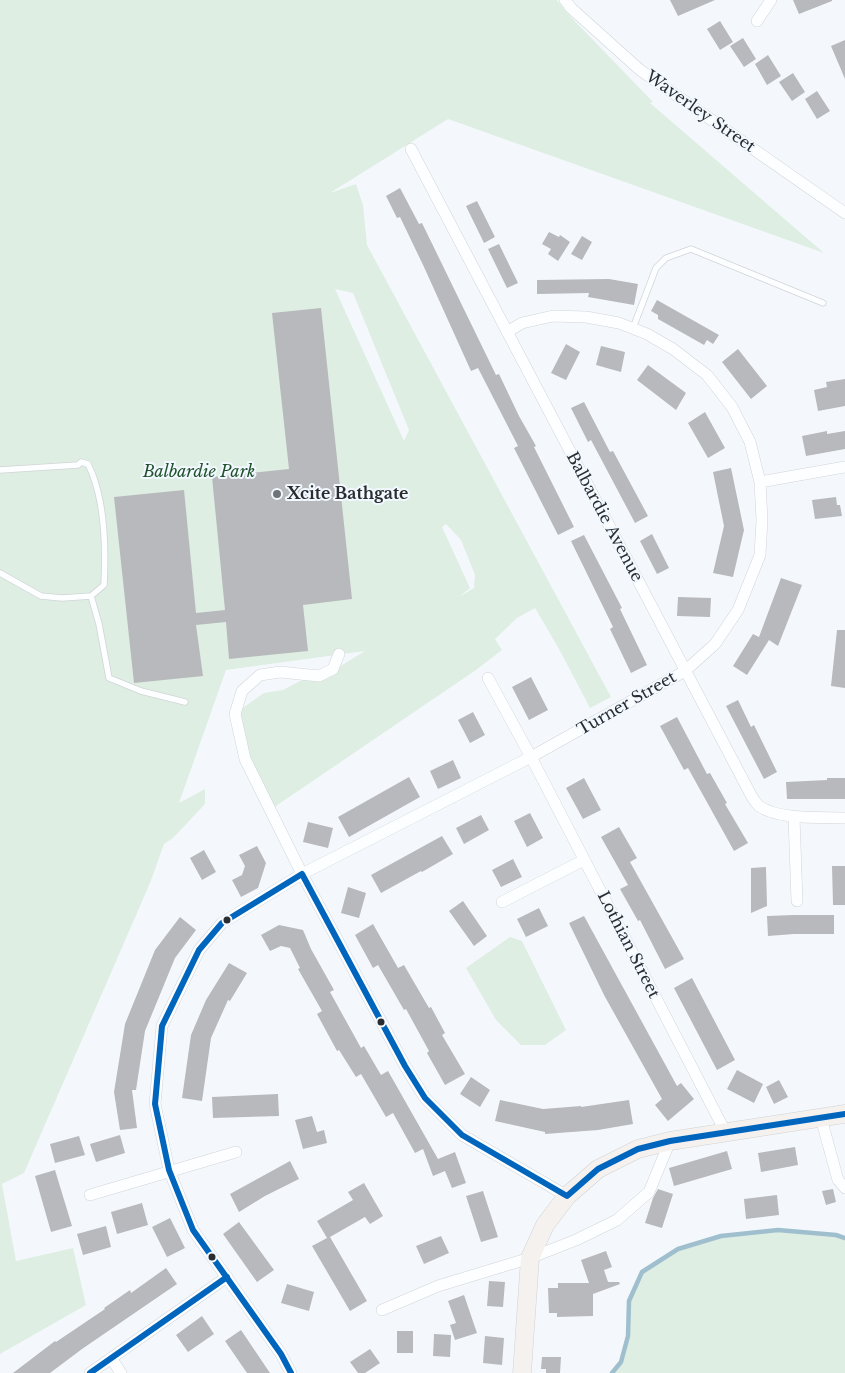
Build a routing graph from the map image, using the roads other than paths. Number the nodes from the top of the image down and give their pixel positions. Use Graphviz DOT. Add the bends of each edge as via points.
graph roads {
  1 [pos="565,0"];
  2 [pos="771,0"];
  3 [pos="757,21"];
  4 [pos="411,149"];
  5 [pos="845,213"];
  6 [pos="822,303"];
  7 [pos="633,328"];
  8 [pos="507,332"];
  9 [pos="845,467"];
  10 [pos="0,470"];
  11 [pos="760,482"];
  12 [pos="0,573"];
  13 [pos="91,596"];
  14 [pos="340,654"];
  15 [pos="685,671"];
  16 [pos="488,678"];
  17 [pos="185,702"];
  18 [pos="531,757"];
  19 [pos="794,817"];
  20 [pos="845,818"];
  21 [pos="584,860"];
  22 [pos="302,874"];
  23 [pos="798,900"];
  24 [pos="502,902"];
  25 [pos="845,1114"];
  26 [pos="821,1118"];
  27 [pos="726,1133"];
  28 [pos="670,1142"];
  29 [pos="236,1152"];
  30 [pos="169,1170"];
  31 [pos="845,1188"];
  32 [pos="90,1195"];
  33 [pos="566,1196"];
  34 [pos="530,1258"];
  35 [pos="227,1277"];
  36 [pos="382,1310"];
  37 [pos="111,1358"];
  38 [pos="90,1373"];
  39 [pos="121,1373"];
  40 [pos="290,1373"];
  41 [pos="522,1373"];
  1 -- 5 [label="street, Waverley Street" via="640,70"];
  2 -- 3 [label="street"];
  4 -- 8 [label="street, Balbardie Avenue"];
  6 -- 7 [label="lane" via="692,250 666,258 656,268"];
  7 -- 8 [label="street, Turner Street" via="586,317 553,316 522,323"];
  7 -- 11 [label="street, Turner Street" via="673,349 707,375 732,407 750,442"];
  8 -- 15 [label="street, Balbardie Avenue"];
  9 -- 11 [label="street"];
  10 -- 13 [label="lane" via="88,464 100,495 105,562 104,585"];
  11 -- 15 [label="street, Turner Street" via="760,555 738,610 715,644"];
  12 -- 13 [label="lane" via="41,596"];
  13 -- 17 [label="lane" via="109,678 141,691"];
  14 -- 22 [label="street" via="333,669 319,676 280,672 260,675 242,691 235,714 245,759"];
  15 -- 18 [label="street, Turner Street"];
  15 -- 19 [label="street, Balbardie Avenue" via="752,797 759,806"];
  16 -- 18 [label="street, Lothian Street"];
  18 -- 21 [label="street, Lothian Street"];
  18 -- 22 [label="street, Turner Street"];
  19 -- 20 [label="street, Balbardie Avenue"];
  19 -- 23 [label="street"];
  21 -- 24 [label="street"];
  21 -- 27 [label="street, Lothian Street"];
  22 -- 30 [label="street, Turner Street" via="222,924 198,950 162,1026 155,1104"];
  22 -- 33 [label="street" via="425,1098 462,1135"];
  25 -- 26 [label="main road"];
  26 -- 27 [label="main road"];
  26 -- 31 [label="street" via="838,1180"];
  27 -- 28 [label="main road"];
  28 -- 33 [label="main road" via="638,1150 598,1169"];
  28 -- 34 [label="street" via="649,1192 617,1220"];
  29 -- 30 [label="street"];
  30 -- 32 [label="street"];
  30 -- 35 [label="street, Turner Street" via="193,1230"];
  33 -- 34 [label="main road" via="545,1225"];
  34 -- 36 [label="street" via="438,1286"];
  34 -- 41 [label="main road"];
  35 -- 37 [label="street"];
  35 -- 40 [label="street, Turner Street" via="281,1354"];
  37 -- 38 [label="street"];
  37 -- 39 [label="street"];
}
